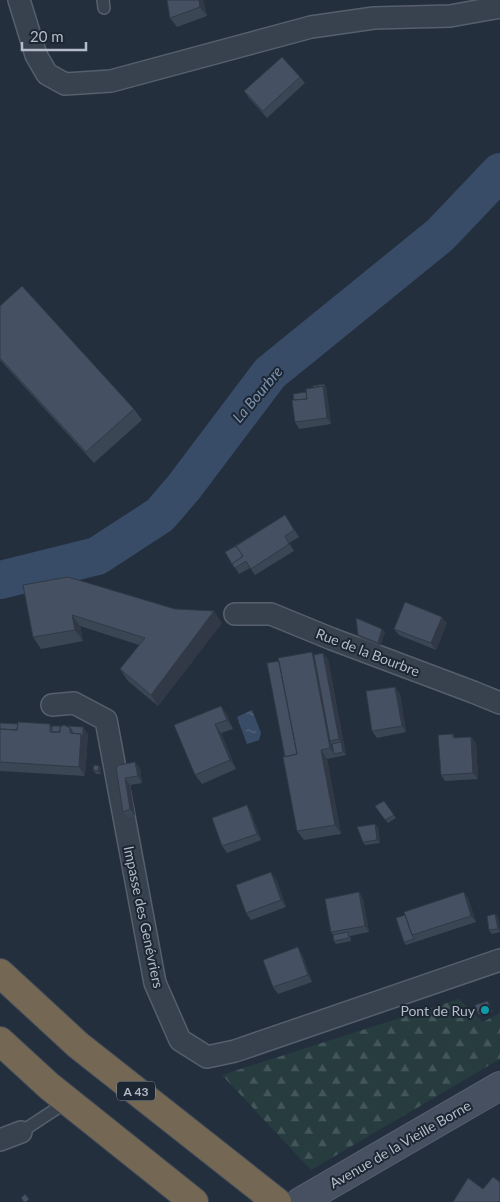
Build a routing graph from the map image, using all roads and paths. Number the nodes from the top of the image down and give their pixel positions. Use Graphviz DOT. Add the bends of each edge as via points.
graph roads {
  1 [pos="19,0"];
  2 [pos="500,7"];
  3 [pos="235,614"];
  4 [pos="500,703"];
  5 [pos="52,706"];
  6 [pos="500,960"];
  7 [pos="0,973"];
  8 [pos="0,1041"];
  9 [pos="500,1086"];
  10 [pos="68,1100"];
  11 [pos="22,1132"];
  12 [pos="0,1140"];
  13 [pos="194,1202"];
  14 [pos="277,1202"];
  15 [pos="300,1202"];
  1 -- 2 [label="street" via="36,54 46,74 65,84 111,81 311,27 374,18 450,16"];
  3 -- 4 [label="street, Rue de la Bourbre" via="272,614"];
  5 -- 6 [label="street, Impasse des Genévriers" via="74,703 106,720 155,983 180,1040 207,1057 235,1051"];
  7 -- 14 [label="highway, A 43" via="78,1045"];
  8 -- 10 [label="highway"];
  9 -- 15 [label="main road, Avenue de la Vieille Borne"];
  10 -- 11 [label="lane"];
  10 -- 13 [label="highway"];
  11 -- 12 [label="street"];
}
